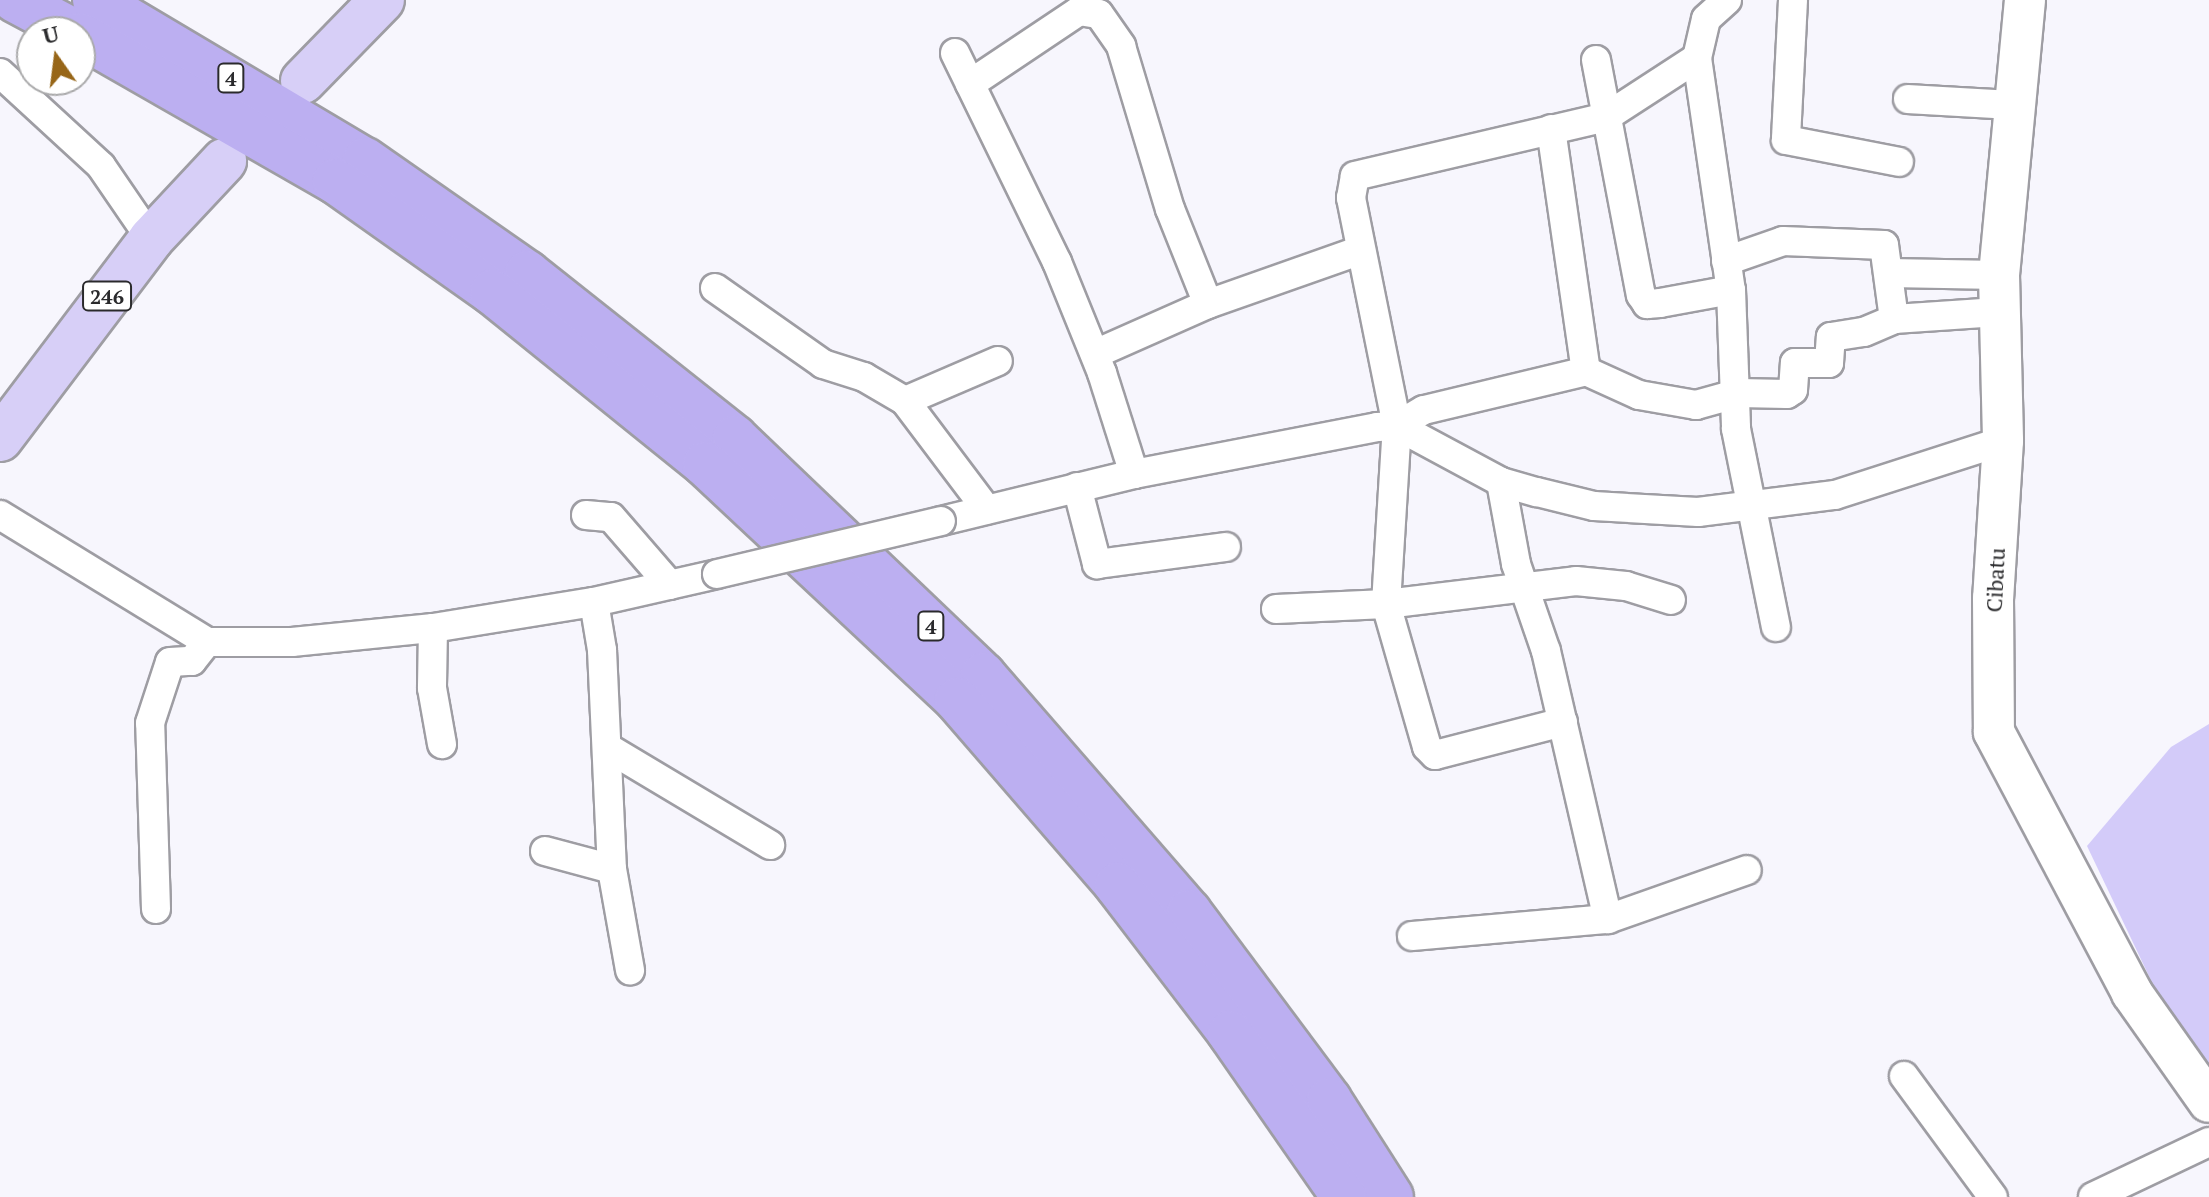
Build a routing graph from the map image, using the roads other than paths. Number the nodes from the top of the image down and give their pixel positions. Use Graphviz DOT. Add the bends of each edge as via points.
graph roads {
  1 [pos="15,0"];
  2 [pos="95,0"];
  3 [pos="382,0"];
  4 [pos="1114,0"];
  5 [pos="1727,0"];
  6 [pos="1793,0"];
  7 [pos="2025,0"];
  8 [pos="45,16"];
  9 [pos="96,44"];
  10 [pos="1121,46"];
  11 [pos="955,53"];
  12 [pos="1697,58"];
  13 [pos="1596,60"];
  14 [pos="0,73"];
  15 [pos="303,81"];
  16 [pos="970,84"];
  17 [pos="1908,99"];
  18 [pos="2011,105"];
  19 [pos="1606,117"];
  20 [pos="1551,129"];
  21 [pos="224,161"];
  22 [pos="1899,162"];
  23 [pos="151,239"];
  24 [pos="1361,250"];
  25 [pos="1726,261"];
  26 [pos="1889,273"];
  27 [pos="715,288"];
  28 [pos="1731,290"];
  29 [pos="1998,293"];
  30 [pos="1208,304"];
  31 [pos="1894,319"];
  32 [pos="1095,354"];
  33 [pos="998,361"];
  34 [pos="1586,371"];
  35 [pos="1739,393"];
  36 [pos="905,401"];
  37 [pos="1397,426"];
  38 [pos="0,439"];
  39 [pos="2003,441"];
  40 [pos="1134,474"];
  41 [pos="1501,482"];
  42 [pos="1077,487"];
  43 [pos="1749,509"];
  44 [pos="987,510"];
  45 [pos="0,515"];
  46 [pos="586,515"];
  47 [pos="1226,547"];
  48 [pos="670,585"];
  49 [pos="1525,586"];
  50 [pos="1671,600"];
  51 [pos="594,602"];
  52 [pos="1386,604"];
  53 [pos="1276,609"];
  54 [pos="1776,627"];
  55 [pos="433,628"];
  56 [pos="207,642"];
  57 [pos="1563,722"];
  58 [pos="442,744"];
  59 [pos="608,748"];
  60 [pos="770,845"];
  61 [pos="545,851"];
  62 [pos="612,869"];
  63 [pos="1747,870"];
  64 [pos="156,909"];
  65 [pos="1608,919"];
  66 [pos="1412,936"];
  67 [pos="630,970"];
  68 [pos="1904,1076"];
  69 [pos="2209,1102"];
  70 [pos="2209,1142"];
  71 [pos="1317,1157"];
  72 [pos="1335,1197"];
  73 [pos="1344,1197"];
  74 [pos="1391,1197"];
  75 [pos="1993,1197"];
  76 [pos="2093,1197"];
  1 -- 8 [label="highway, 4"];
  2 -- 74 [label="highway, 4" via="365,160 527,273 735,438 983,675 1189,912 1329,1100"];
  3 -- 15 [label="main road"];
  4 -- 10 [label="street"];
  5 -- 12 [label="street" via="1706,19"];
  6 -- 22 [label="street" via="1786,140"];
  7 -- 18 [label="street, Cibatu"];
  9 -- 71 [label="highway, 4" via="335,181 492,292 705,464 957,700 1117,885"];
  10 -- 16 [label="street" via="1099,14 1079,11"];
  10 -- 30 [label="street" via="1170,209"];
  11 -- 16 [label="street"];
  12 -- 19 [label="street"];
  12 -- 25 [label="street"];
  13 -- 19 [label="street"];
  14 -- 23 [label="street" via="101,166"];
  16 -- 32 [label="street" via="1057,262"];
  17 -- 18 [label="street"];
  18 -- 29 [label="street, Cibatu"];
  19 -- 20 [label="street"];
  19 -- 28 [label="street" via="1647,304"];
  20 -- 24 [label="street" via="1355,176 1351,198"];
  20 -- 34 [label="street"];
  21 -- 23 [label="main road, 246"];
  23 -- 38 [label="main road, 246"];
  24 -- 30 [label="street"];
  24 -- 37 [label="street"];
  25 -- 26 [label="street" via="1783,241 1878,244 1886,248"];
  25 -- 28 [label="street"];
  26 -- 29 [label="street"];
  26 -- 31 [label="street"];
  27 -- 36 [label="street" via="823,364 864,377"];
  28 -- 35 [label="street"];
  29 -- 31 [label="street"];
  29 -- 39 [label="street, Cibatu"];
  30 -- 32 [label="street"];
  31 -- 35 [label="street" via="1864,332 1831,337 1829,363 1795,363 1792,392"];
  32 -- 40 [label="street"];
  33 -- 36 [label="street"];
  34 -- 35 [label="street" via="1639,395 1696,405"];
  34 -- 37 [label="street" via="1424,410"];
  35 -- 43 [label="street" via="1736,429"];
  36 -- 44 [label="street"];
  37 -- 40 [label="street" via="1285,441"];
  37 -- 41 [label="street"];
  37 -- 52 [label="street"];
  39 -- 43 [label="street" via="1835,495"];
  39 -- 69 [label="street, Cibatu" via="1992,613 1994,732 2132,993"];
  40 -- 42 [label="street"];
  41 -- 43 [label="street" via="1594,506"];
  41 -- 49 [label="street"];
  42 -- 44 [label="street"];
  42 -- 47 [label="street" via="1097,564"];
  43 -- 54 [label="street"];
  44 -- 48 [label="street, bridge"];
  45 -- 56 [label="street"];
  46 -- 48 [label="street" via="611,517"];
  48 -- 51 [label="street"];
  49 -- 50 [label="street" via="1576,581 1626,586"];
  49 -- 52 [label="street"];
  49 -- 57 [label="street"];
  51 -- 55 [label="street"];
  51 -- 59 [label="street"];
  52 -- 53 [label="street"];
  52 -- 57 [label="street" via="1432,754"];
  55 -- 56 [label="street" via="292,642"];
  55 -- 58 [label="street" via="432,688"];
  56 -- 64 [label="street" via="192,661 170,662 150,723"];
  57 -- 65 [label="street"];
  59 -- 60 [label="street"];
  59 -- 62 [label="street"];
  61 -- 62 [label="street"];
  62 -- 67 [label="street"];
  63 -- 65 [label="street"];
  65 -- 66 [label="street"];
  68 -- 75 [label="street"];
  70 -- 76 [label="street"];
  71 -- 72 [label="highway"];
  71 -- 73 [label="highway, 4"];
}
